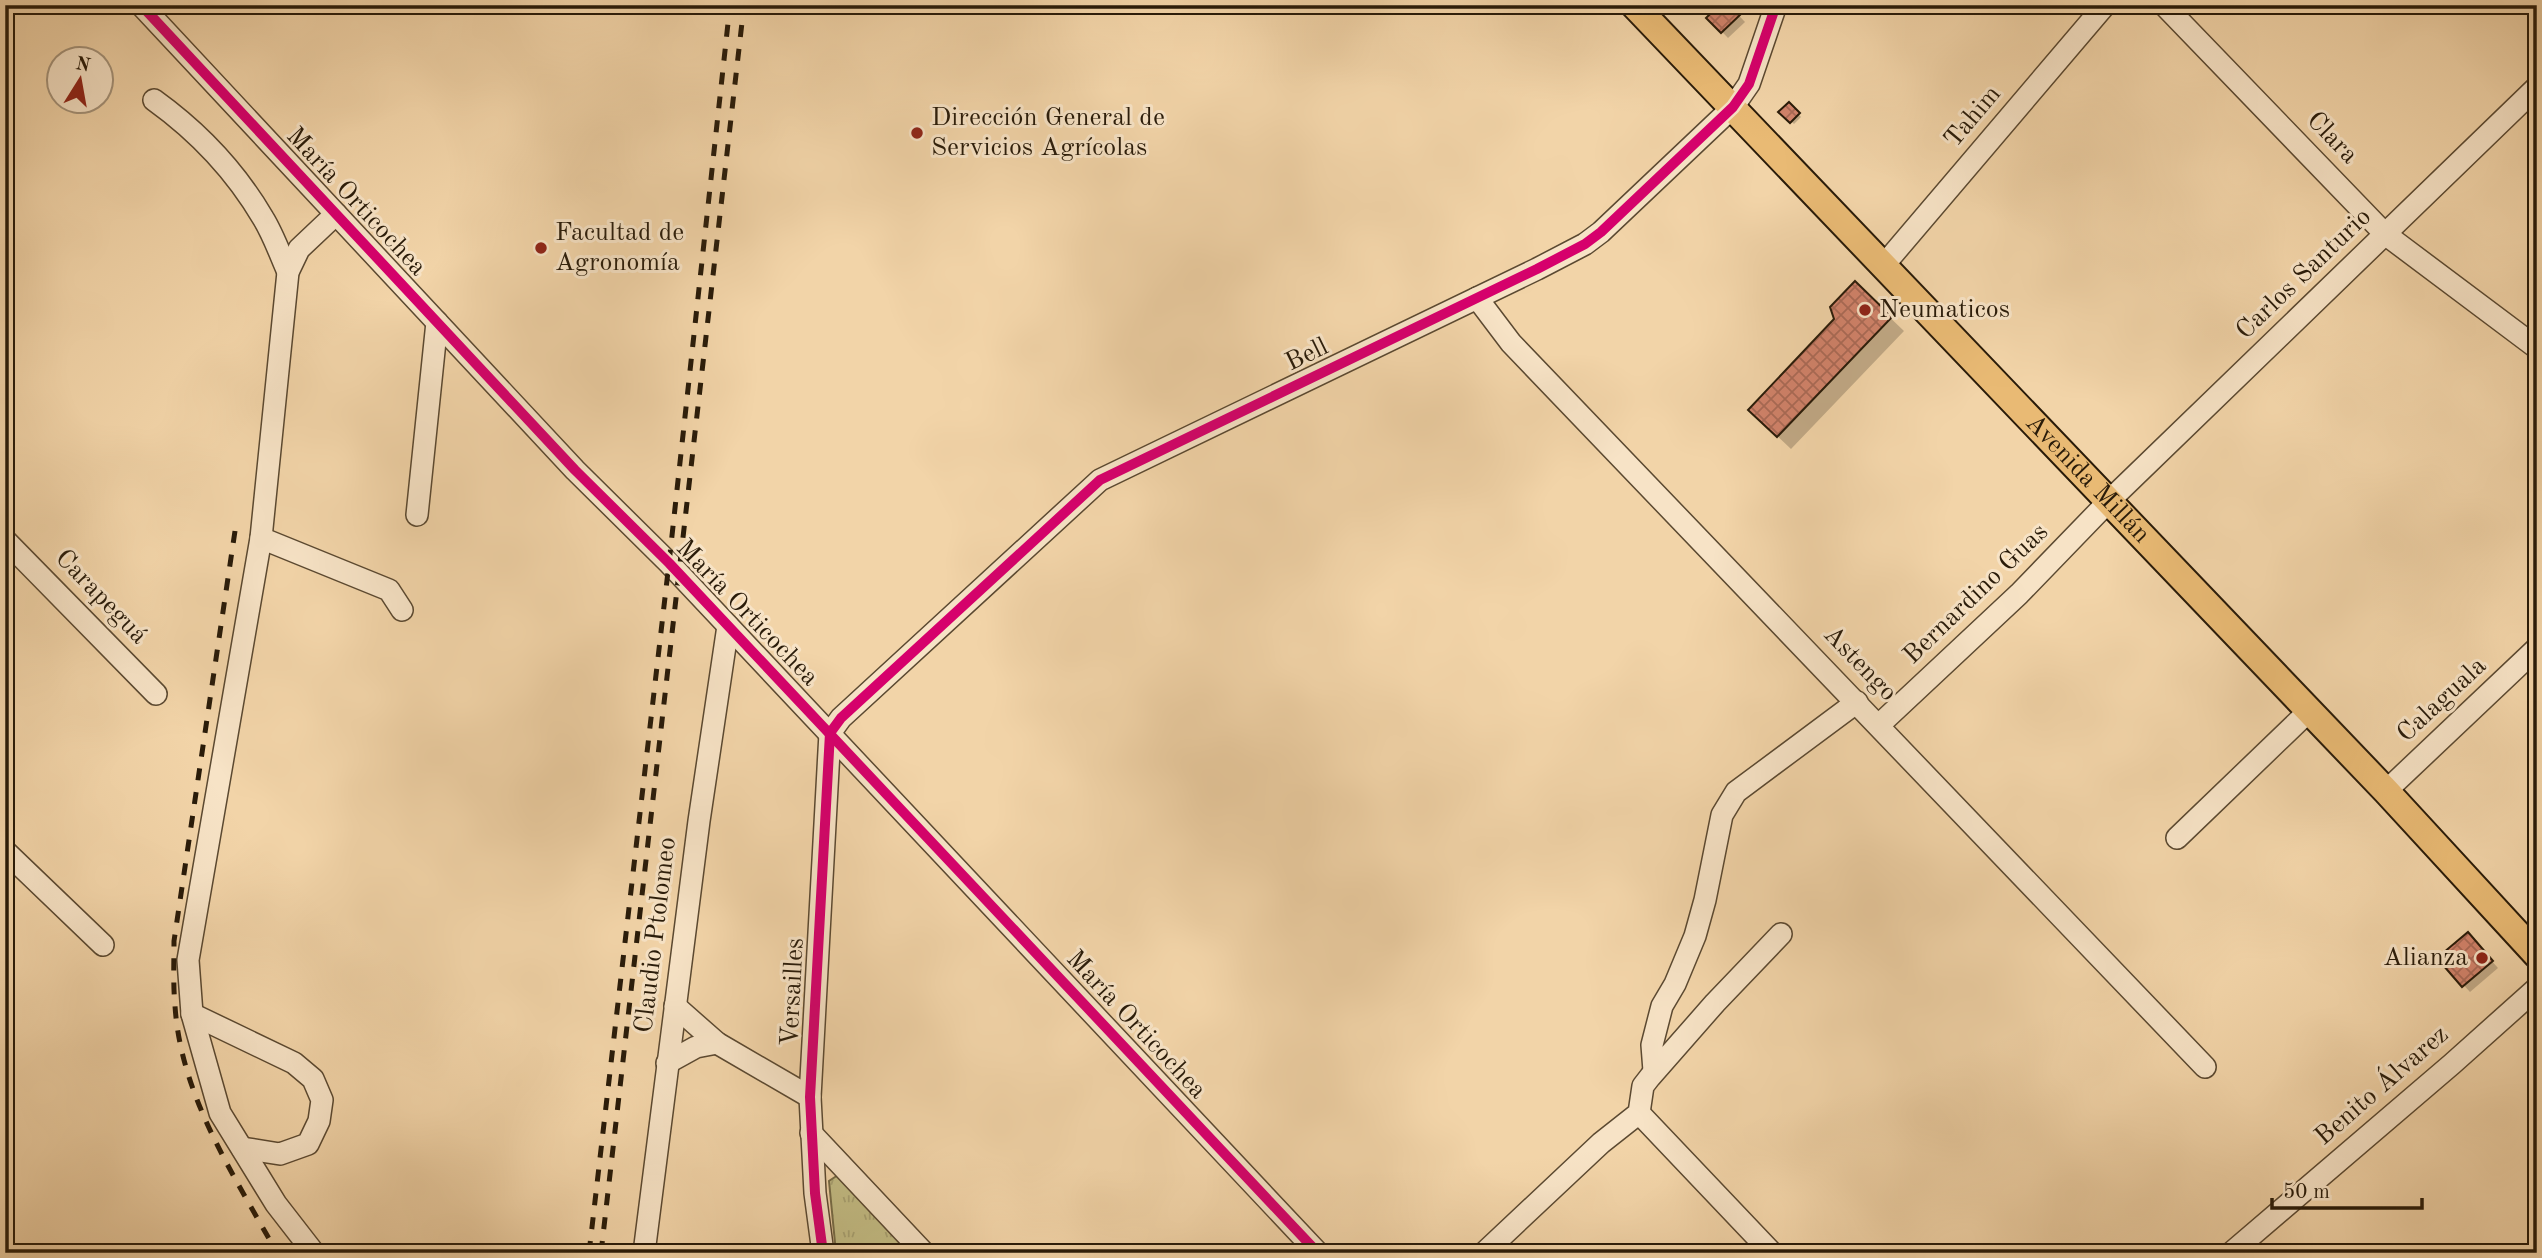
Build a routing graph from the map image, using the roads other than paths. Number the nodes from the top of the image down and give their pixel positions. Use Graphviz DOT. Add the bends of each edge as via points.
graph roads {
  1 [pos="141,5"];
  2 [pos="1634,5"];
  3 [pos="1776,5"];
  4 [pos="2105,5"];
  5 [pos="2164,5"];
  6 [pos="2537,87"];
  7 [pos="154,100"];
  8 [pos="1733,107"];
  9 [pos="336,214"];
  10 [pos="2385,234"];
  11 [pos="1883,266"];
  12 [pos="288,272"];
  13 [pos="1477,298"];
  14 [pos="437,322"];
  15 [pos="2537,348"];
  16 [pos="2109,502"];
  17 [pos="417,515"];
  18 [pos="261,538"];
  19 [pos="5,540"];
  20 [pos="402,610"];
  21 [pos="727,626"];
  22 [pos="2537,648"];
  23 [pos="156,694"];
  24 [pos="1857,702"];
  25 [pos="2309,712"];
  26 [pos="1879,725"];
  27 [pos="830,733"];
  28 [pos="2386,792"];
  29 [pos="2177,838"];
  30 [pos="5,851"];
  31 [pos="1781,934"];
  32 [pos="103,945"];
  33 [pos="2537,955"];
  34 [pos="2537,988"];
  35 [pos="675,1006"];
  36 [pos="192,1014"];
  37 [pos="717,1043"];
  38 [pos="667,1063"];
  39 [pos="2205,1067"];
  40 [pos="1654,1071"];
  41 [pos="810,1097"];
  42 [pos="1639,1113"];
  43 [pos="811,1133"];
  44 [pos="242,1148"];
  45 [pos="314,1253"];
  46 [pos="644,1253"];
  47 [pos="823,1253"];
  48 [pos="923,1253"];
  49 [pos="1318,1253"];
  50 [pos="1484,1253"];
  51 [pos="1772,1253"];
  52 [pos="2231,1253"];
  1 -- 9 [label="street, María Orticochea"];
  2 -- 8 [label="main road, Avenida Millán"];
  3 -- 8 [label="street, Bell" via="1749,84"];
  4 -- 11 [label="street, Tahim"];
  5 -- 10 [label="street, Clara"];
  6 -- 10 [label="street, Carlos Santurio"];
  7 -- 12 [label="street" via="222,162 264,218"];
  8 -- 11 [label="main road, Avenida Millán"];
  8 -- 13 [label="street, Bell" via="1585,244"];
  9 -- 12 [label="street" via="299,249"];
  9 -- 14 [label="street, María Orticochea"];
  10 -- 15 [label="street, Clara"];
  10 -- 16 [label="street, Carlos Santurio"];
  11 -- 16 [label="main road, Avenida Millán"];
  12 -- 18 [label="street"];
  13 -- 24 [label="street, Astengo" via="1511,343"];
  13 -- 27 [label="street, Bell" via="1101,480"];
  14 -- 17 [label="street"];
  14 -- 21 [label="street, María Orticochea"];
  16 -- 25 [label="main road, Avenida Millán"];
  16 -- 26 [label="street, Bernardino Guas"];
  18 -- 20 [label="street" via="389,590"];
  18 -- 36 [label="street" via="188,960"];
  19 -- 23 [label="street, Carapeguá"];
  21 -- 27 [label="street, María Orticochea"];
  21 -- 35 [label="street, Claudio Ptolomeo"];
  22 -- 28 [label="street, Calaguala"];
  24 -- 26 [label="street, Astengo"];
  24 -- 40 [label="street" via="1736,792 1722,815 1695,936 1662,1006 1652,1045"];
  25 -- 28 [label="main road, Avenida Millán"];
  25 -- 29 [label="street"];
  26 -- 39 [label="street, Astengo"];
  27 -- 41 [label="street, Versailles"];
  27 -- 49 [label="street, María Orticochea"];
  28 -- 33 [label="main road, Avenida Millán"];
  30 -- 32 [label="street"];
  31 -- 40 [label="street"];
  34 -- 52 [label="street, Benito Álvarez"];
  35 -- 37 [label="street"];
  35 -- 38 [label="street, Claudio Ptolomeo"];
  36 -- 44 [label="street" via="220,1113"];
  36 -- 44 [label="street" via="294,1063 313,1079 322,1100 319,1121 308,1143 280,1154"];
  37 -- 38 [label="street" via="696,1047"];
  37 -- 41 [label="street"];
  38 -- 46 [label="street, Claudio Ptolomeo"];
  40 -- 42 [label="street" via="1643,1086"];
  41 -- 43 [label="street, Versailles"];
  42 -- 50 [label="street"];
  42 -- 51 [label="street"];
  43 -- 47 [label="street, Versailles"];
  43 -- 48 [label="street"];
  44 -- 45 [label="street" via="276,1204"];
}
